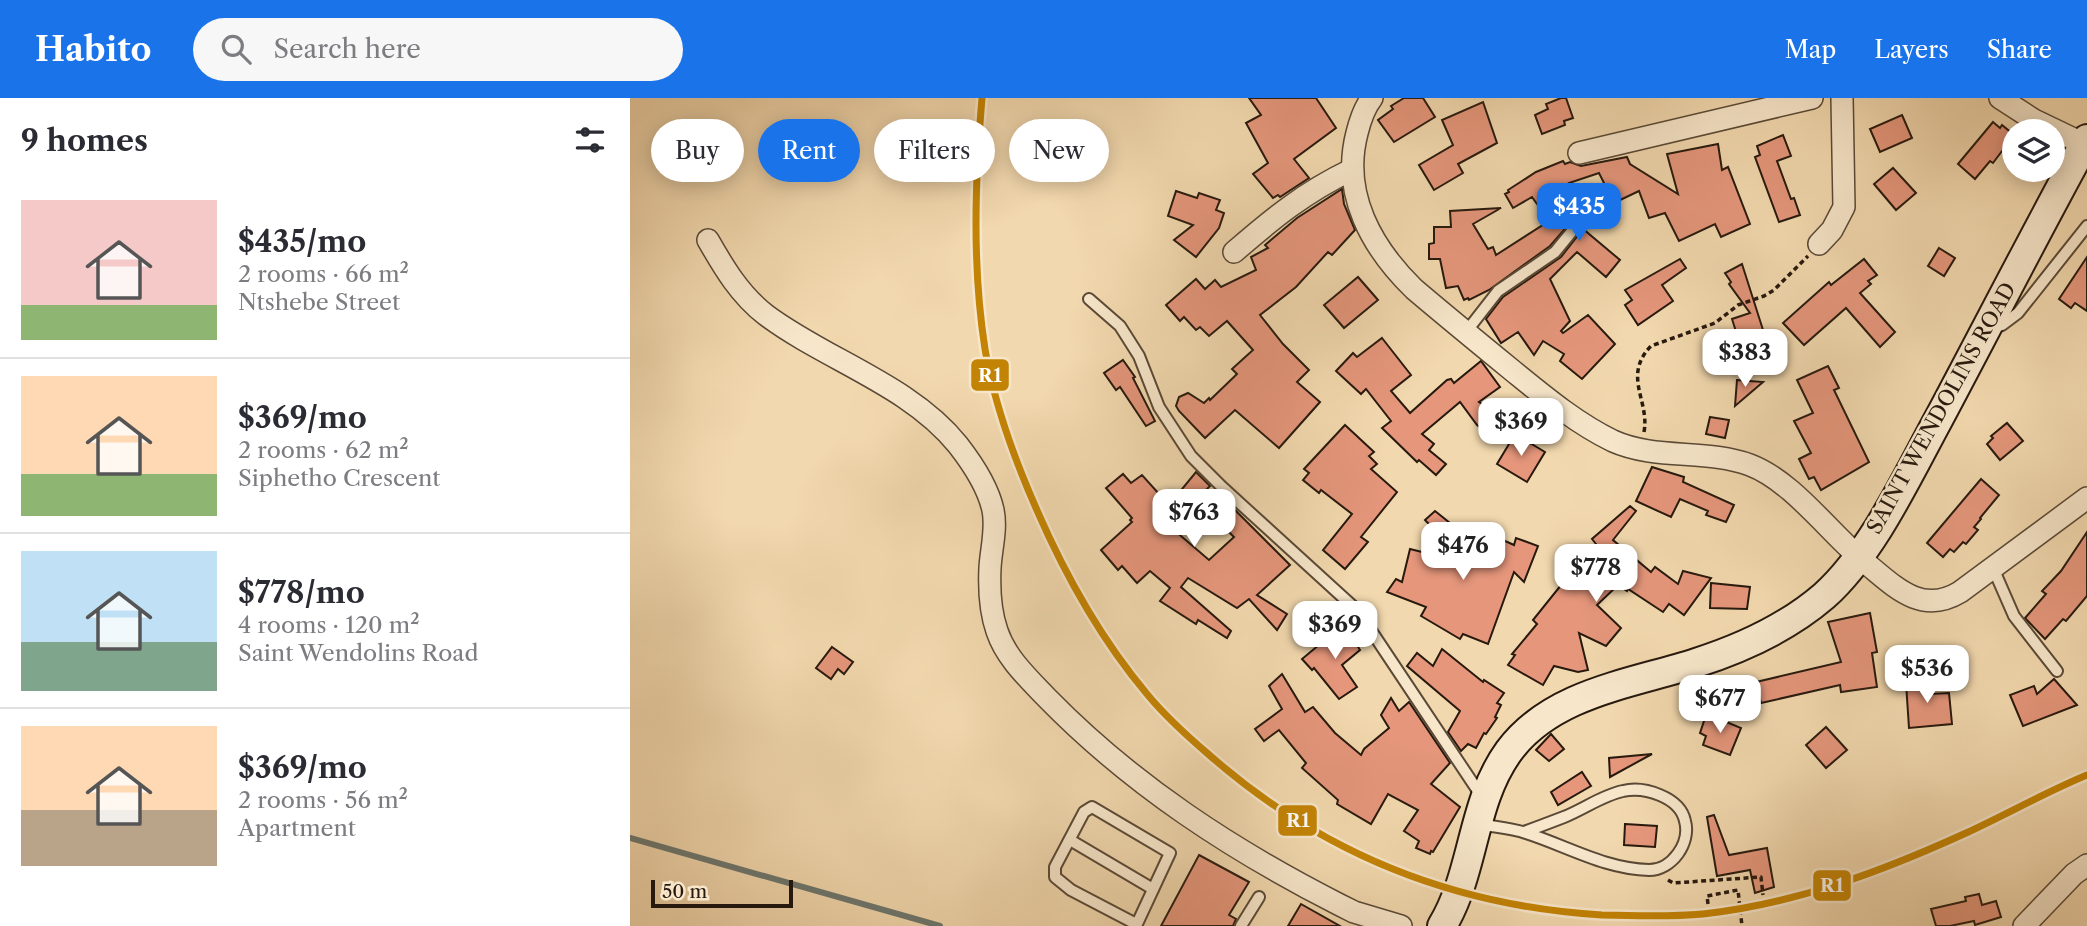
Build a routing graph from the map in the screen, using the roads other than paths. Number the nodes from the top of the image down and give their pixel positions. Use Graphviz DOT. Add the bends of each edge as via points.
graph roads {
  1 [pos="1372,98"];
  2 [pos="1812,98"];
  3 [pos="1842,98"];
  4 [pos="2000,98"];
  5 [pos="2086,141"];
  6 [pos="1579,153"];
  7 [pos="1351,170"];
  8 [pos="2087,226"];
  9 [pos="1573,230"];
  10 [pos="708,240"];
  11 [pos="1819,244"];
  12 [pos="1234,252"];
  13 [pos="1089,299"];
  14 [pos="1985,330"];
  15 [pos="1466,332"];
  16 [pos="2087,498"];
  17 [pos="1858,557"];
  18 [pos="1993,568"];
  19 [pos="2057,671"];
  20 [pos="1480,811"];
  21 [pos="1524,832"];
  22 [pos="1069,839"];
  23 [pos="2087,865"];
  24 [pos="1153,889"];
  25 [pos="1259,897"];
  26 [pos="1136,925"];
  27 [pos="1241,926"];
  28 [pos="1401,926"];
  29 [pos="1442,926"];
  30 [pos="2025,926"];
  1 -- 7 [label="street" via="1359,123"];
  2 -- 6 [label="street"];
  3 -- 11 [label="street" via="1843,207"];
  4 -- 5 [label="street" via="2034,120"];
  5 -- 14 [label="street, SAINT WENDOLINS ROAD"];
  7 -- 12 [label="street" via="1292,203"];
  7 -- 15 [label="street" via="1362,212 1393,269"];
  8 -- 14 [label="lane" via="2018,313"];
  9 -- 15 [label="lane" via="1555,252 1498,291"];
  10 -- 28 [label="street" via="727,274 765,314 914,405 958,445 975,469 993,510 989,592 997,632 1021,670 1060,710 1188,818 1340,905"];
  13 -- 20 [label="lane" via="1120,326 1139,356 1159,407 1191,456 1357,611"];
  14 -- 17 [label="street, SAINT WENDOLINS ROAD" via="1901,489"];
  15 -- 17 [label="street" via="1584,426 1617,442 1731,460 1769,475 1831,527"];
  16 -- 18 [label="street"];
  17 -- 18 [label="street" via="1909,595 1930,603 1948,599"];
  17 -- 20 [label="street, SAINT WENDOLINS ROAD" via="1824,595 1768,632 1731,650 1619,685 1549,713 1510,750 1492,777"];
  18 -- 19 [label="lane" via="2014,616"];
  20 -- 21 [label="lane"];
  20 -- 29 [label="street, SAINT WENDOLINS ROAD" via="1457,892"];
  21 -- 21 [label="lane" via="1624,790 1648,790 1674,803 1685,819 1679,852 1667,866 1652,870 1616,866"];
  22 -- 24 [label="lane"];
  22 -- 24 [label="lane" via="1084,812 1091,807 1100,809 1170,852"];
  22 -- 26 [label="lane" via="1055,867 1056,880"];
  23 -- 30 [label="street"];
  24 -- 26 [label="lane"];
  25 -- 27 [label="lane"];
}
